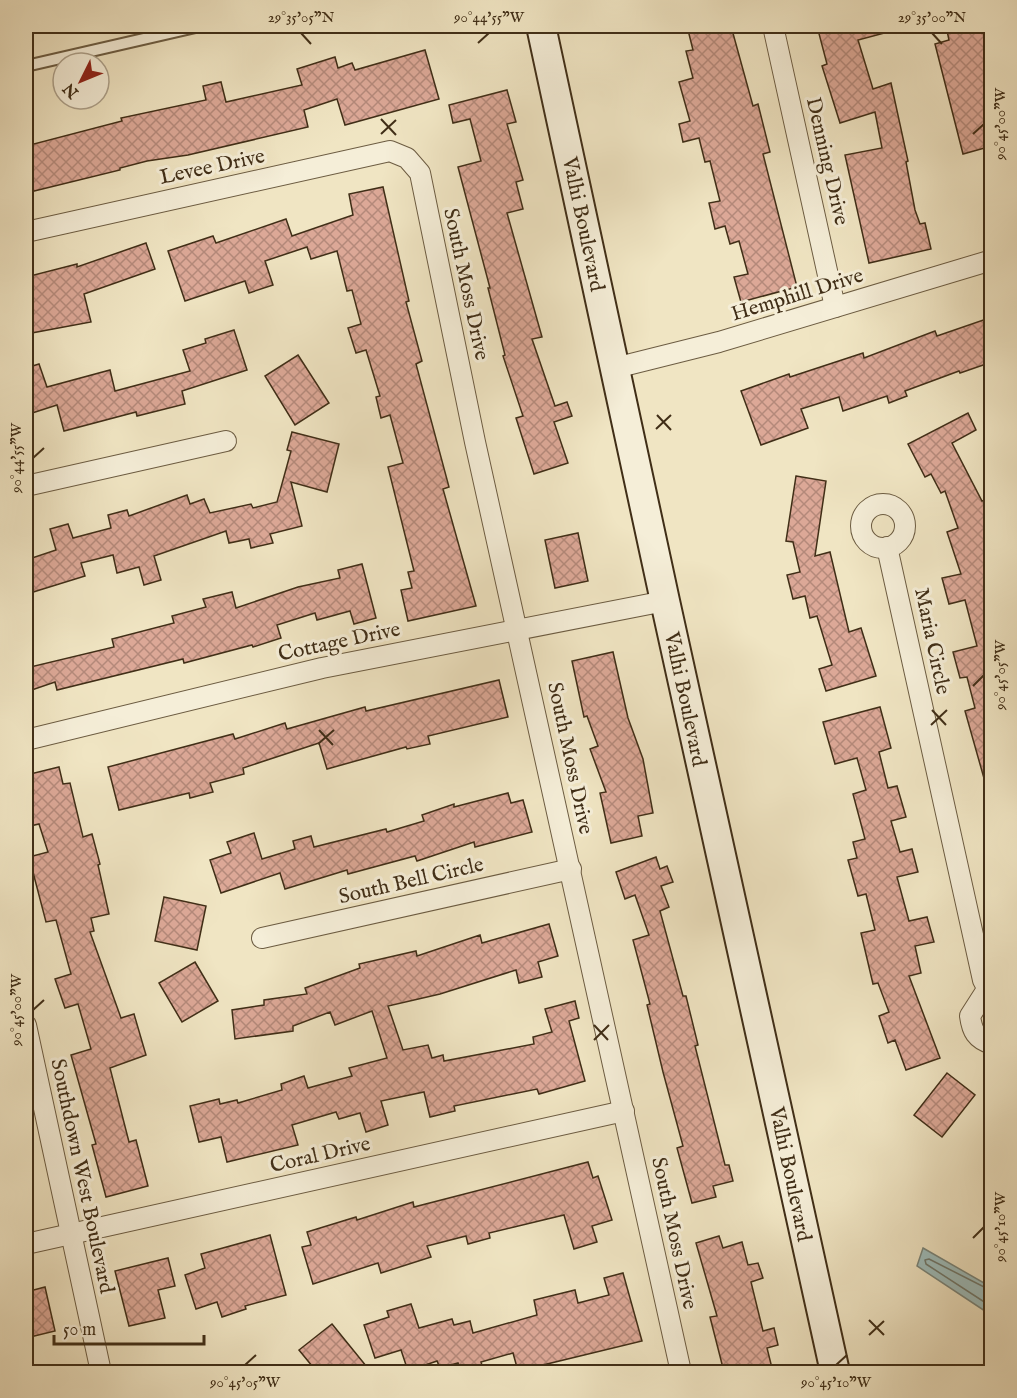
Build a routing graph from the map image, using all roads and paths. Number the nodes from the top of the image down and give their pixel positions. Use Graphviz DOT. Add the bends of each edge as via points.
graph roads {
  1 [pos="200,26"];
  2 [pos="541,26"];
  3 [pos="773,26"];
  4 [pos="26,66"];
  5 [pos="407,158"];
  6 [pos="26,232"];
  7 [pos="992,260"];
  8 [pos="836,307"];
  9 [pos="615,368"];
  10 [pos="226,441"];
  11 [pos="26,486"];
  12 [pos="887,547"];
  13 [pos="665,601"];
  14 [pos="518,629"];
  15 [pos="26,740"];
  16 [pos="571,869"];
  17 [pos="262,938"];
  18 [pos="989,994"];
  19 [pos="26,1025"];
  20 [pos="992,1044"];
  21 [pos="624,1111"];
  22 [pos="70,1234"];
  23 [pos="26,1244"];
  24 [pos="676,1371"];
  25 [pos="101,1372"];
  26 [pos="835,1372"];
  1 -- 4 [label="lane"];
  2 -- 9 [label="street, Valhi Boulevard"];
  3 -- 8 [label="street, Denning Drive"];
  5 -- 6 [label="street, Levee Drive" via="390,152"];
  5 -- 14 [label="street, South Moss Drive" via="420,173"];
  7 -- 8 [label="street, Hemphill Drive"];
  8 -- 9 [label="street, Hemphill Drive"];
  9 -- 13 [label="street, Valhi Boulevard"];
  10 -- 11 [label="street"];
  12 -- 18 [label="street, Maria Circle"];
  13 -- 14 [label="street, Cottage Drive"];
  13 -- 26 [label="street, Valhi Boulevard"];
  14 -- 15 [label="street, Cottage Drive" via="322,668"];
  14 -- 16 [label="street, South Moss Drive"];
  16 -- 17 [label="street, South Bell Circle"];
  16 -- 21 [label="street, South Moss Drive"];
  18 -- 20 [label="street, Maria Circle" via="970,1016 972,1030 981,1041"];
  19 -- 22 [label="street, Southdown West Boulevard"];
  21 -- 22 [label="street, Coral Drive"];
  21 -- 24 [label="street, South Moss Drive"];
  22 -- 23 [label="street, Coral Drive"];
  22 -- 25 [label="street, Southdown West Boulevard"];
}
